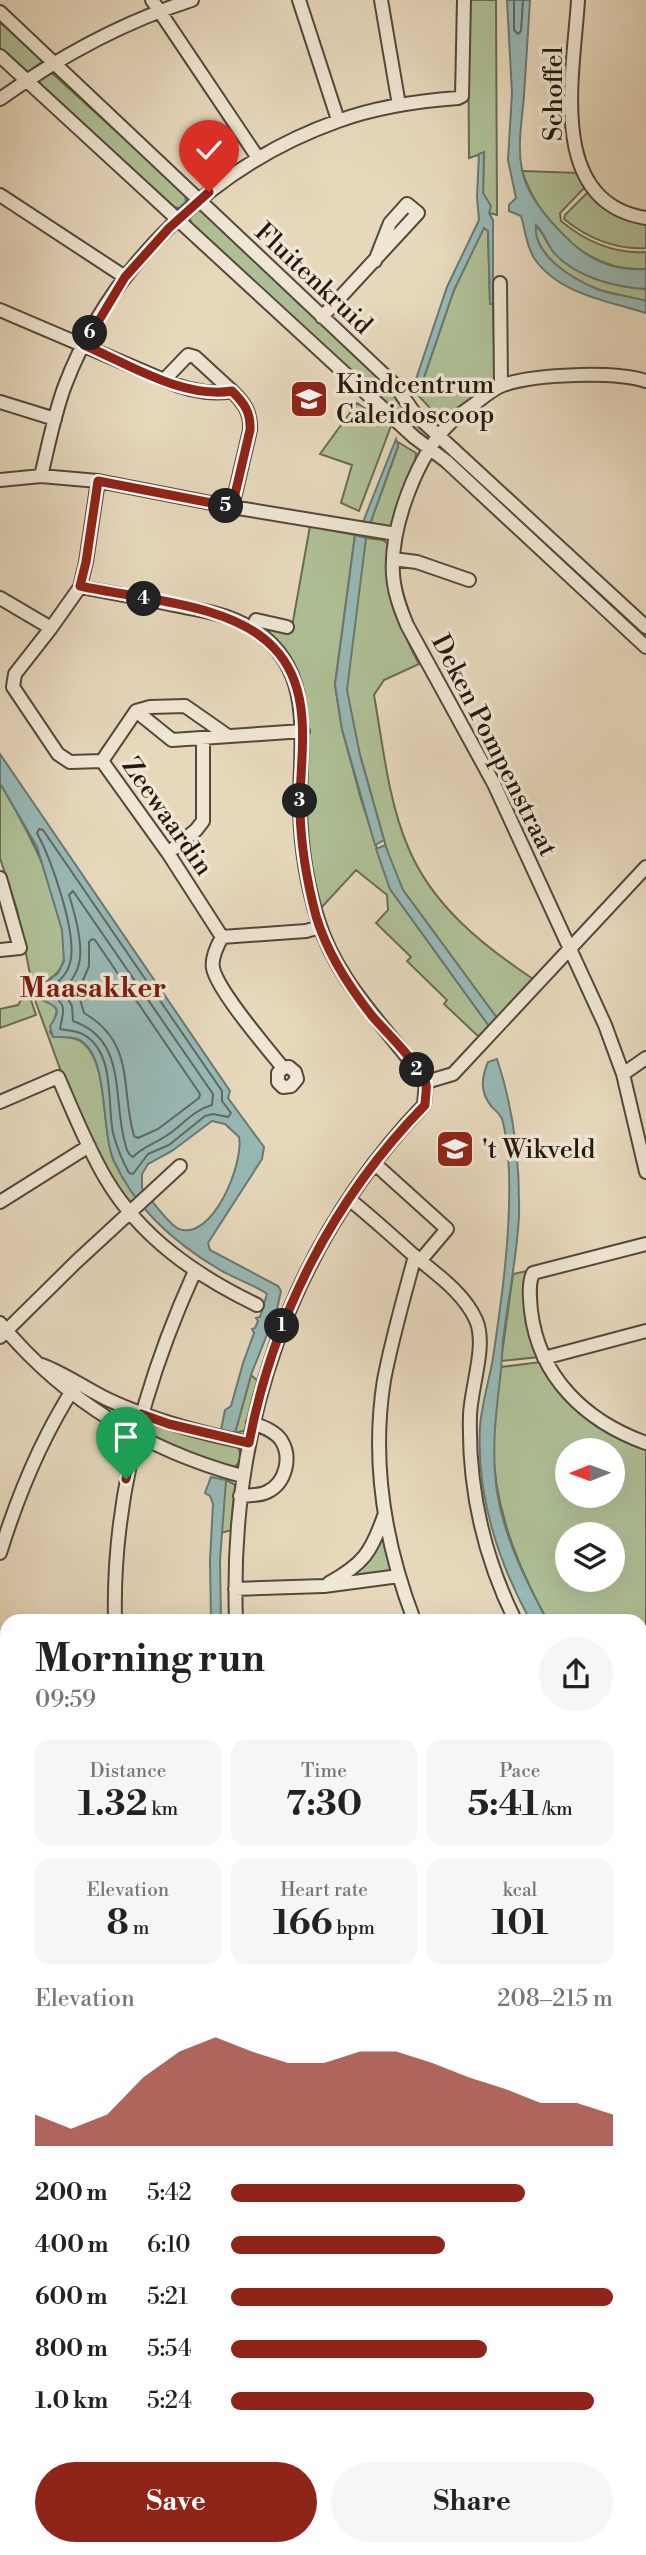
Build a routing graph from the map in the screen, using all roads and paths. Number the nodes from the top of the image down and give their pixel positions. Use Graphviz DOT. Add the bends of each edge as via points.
graph roads {
  1 [pos="192,0"];
  2 [pos="299,0"];
  3 [pos="381,0"];
  4 [pos="464,0"];
  5 [pos="578,0"];
  6 [pos="155,5"];
  7 [pos="0,12"];
  8 [pos="0,55"];
  9 [pos="52,63"];
  10 [pos="28,79"];
  11 [pos="0,99"];
  12 [pos="399,104"];
  13 [pos="338,120"];
  14 [pos="258,158"];
  15 [pos="0,195"];
  16 [pos="199,201"];
  17 [pos="646,218"];
  18 [pos="178,219"];
  19 [pos="375,261"];
  20 [pos="125,277"];
  21 [pos="500,283"];
  22 [pos="0,310"];
  23 [pos="322,317"];
  24 [pos="84,345"];
  25 [pos="164,380"];
  26 [pos="646,381"];
  27 [pos="501,385"];
  28 [pos="232,391"];
  29 [pos="0,402"];
  30 [pos="55,419"];
  31 [pos="440,437"];
  32 [pos="430,450"];
  33 [pos="41,476"];
  34 [pos="0,480"];
  35 [pos="98,481"];
  36 [pos="232,507"];
  37 [pos="396,534"];
  38 [pos="393,559"];
  39 [pos="583,569"];
  40 [pos="573,579"];
  41 [pos="469,580"];
  42 [pos="80,586"];
  43 [pos="2,602"];
  44 [pos="287,627"];
  45 [pos="646,627"];
  46 [pos="51,628"];
  47 [pos="253,629"];
  48 [pos="646,647"];
  49 [pos="136,711"];
  50 [pos="303,731"];
  51 [pos="228,736"];
  52 [pos="203,738"];
  53 [pos="102,761"];
  54 [pos="168,853"];
  55 [pos="646,867"];
  56 [pos="0,878"];
  57 [pos="320,928"];
  58 [pos="222,937"];
  59 [pos="571,948"];
  60 [pos="0,950"];
  61 [pos="646,1058"];
  62 [pos="282,1068"];
  63 [pos="623,1074"];
  64 [pos="426,1082"];
  65 [pos="0,1102"];
  66 [pos="89,1146"];
  67 [pos="374,1163"];
  68 [pos="180,1166"];
  69 [pos="646,1172"];
  70 [pos="349,1199"];
  71 [pos="0,1202"];
  72 [pos="130,1212"];
  73 [pos="646,1244"];
  74 [pos="418,1258"];
  75 [pos="195,1270"];
  76 [pos="257,1305"];
  77 [pos="2,1330"];
  78 [pos="646,1331"];
  79 [pos="544,1358"];
  80 [pos="73,1388"];
  81 [pos="141,1414"];
  82 [pos="253,1423"];
  83 [pos="135,1434"];
  84 [pos="249,1443"];
  85 [pos="646,1443"];
  86 [pos="242,1476"];
  87 [pos="240,1496"];
  88 [pos="384,1516"];
  89 [pos="0,1553"];
  90 [pos="399,1576"];
  91 [pos="324,1586"];
  92 [pos="235,1589"];
  93 [pos="115,1614"];
  94 [pos="236,1614"];
  95 [pos="412,1614"];
  96 [pos="512,1614"];
  1 -- 6 [label="street"];
  2 -- 13 [label="street"];
  3 -- 12 [label="street"];
  4 -- 12 [label="street" via="462,96"];
  5 -- 17 [label="street, Schoffel" via="572,133 579,165 591,185 617,209"];
  6 -- 9 [label="street"];
  6 -- 14 [label="street"];
  7 -- 9 [label="street, Fluitenkruid"];
  8 -- 10 [label="street, Fluitenkruid"];
  9 -- 10 [label="street"];
  9 -- 16 [label="street, Fluitenkruid"];
  10 -- 11 [label="street"];
  10 -- 18 [label="street, Fluitenkruid"];
  12 -- 13 [label="street"];
  13 -- 14 [label="street"];
  14 -- 16 [label="street"];
  15 -- 20 [label="street"];
  16 -- 18 [label="street"];
  16 -- 23 [label="street, Fluitenkruid"];
  18 -- 20 [label="street"];
  18 -- 32 [label="street, Fluitenkruid"];
  19 -- 23 [label="street"];
  20 -- 24 [label="street"];
  21 -- 27 [label="street"];
  22 -- 24 [label="street"];
  23 -- 31 [label="street, Fluitenkruid" via="395,385 415,414"];
  24 -- 25 [label="street"];
  24 -- 30 [label="street"];
  25 -- 28 [label="street" via="213,394"];
  25 -- 28 [label="street" via="188,355"];
  26 -- 27 [label="street" via="591,376"];
  27 -- 31 [label="street, Deken Pompenstraat" via="450,422"];
  28 -- 36 [label="street" via="251,417"];
  29 -- 30 [label="street"];
  30 -- 33 [label="street"];
  31 -- 32 [label="street, Deken Pompenstraat"];
  31 -- 39 [label="street, Fluitenkruid"];
  32 -- 37 [label="street, Deken Pompenstraat"];
  32 -- 40 [label="street, Fluitenkruid"];
  33 -- 34 [label="street"];
  33 -- 35 [label="street"];
  35 -- 36 [label="street"];
  35 -- 42 [label="street, Zeewaardin"];
  36 -- 37 [label="street"];
  37 -- 38 [label="street, Deken Pompenstraat"];
  38 -- 41 [label="street" via="417,562"];
  38 -- 59 [label="street, Deken Pompenstraat" via="398,603 407,625 494,784"];
  39 -- 40 [label="street"];
  39 -- 45 [label="street, Fluitenkruid"];
  40 -- 48 [label="street, Fluitenkruid"];
  42 -- 46 [label="street, Zeewaardin"];
  42 -- 47 [label="street" via="219,614"];
  43 -- 46 [label="street"];
  44 -- 47 [label="street" via="256,620"];
  46 -- 53 [label="street, Zeewaardin" via="15,674 13,687 58,754 70,762"];
  47 -- 50 [label="street" via="273,646 290,672 300,696"];
  49 -- 51 [label="street" via="185,706"];
  49 -- 52 [label="street" via="172,740"];
  49 -- 53 [label="street"];
  50 -- 51 [label="street"];
  50 -- 57 [label="street" via="303,852"];
  51 -- 52 [label="street"];
  52 -- 54 [label="street" via="203,821"];
  53 -- 54 [label="street, Zeewaardin"];
  54 -- 58 [label="street, Zeewaardin"];
  55 -- 59 [label="street"];
  56 -- 60 [label="street" via="19,947"];
  57 -- 58 [label="street"];
  57 -- 64 [label="street" via="352,991"];
  58 -- 62 [label="street" via="212,966 218,983"];
  59 -- 63 [label="street, Deken Pompenstraat"];
  59 -- 64 [label="street" via="453,1074"];
  61 -- 63 [label="street"];
  63 -- 69 [label="street, Deken Pompenstraat"];
  64 -- 67 [label="street" via="425,1105"];
  65 -- 66 [label="street" via="58,1077"];
  66 -- 71 [label="street"];
  66 -- 72 [label="street"];
  67 -- 70 [label="street"];
  67 -- 74 [label="street" via="447,1229"];
  68 -- 72 [label="street"];
  70 -- 74 [label="street"];
  70 -- 82 [label="street" via="316,1251 286,1315"];
  72 -- 75 [label="street" via="162,1246"];
  72 -- 77 [label="street"];
  73 -- 79 [label="street" via="533,1273 530,1299"];
  74 -- 88 [label="street" via="391,1348 382,1402 379,1446"];
  74 -- 96 [label="street" via="463,1300 478,1327 470,1461 479,1524"];
  75 -- 76 [label="street"];
  75 -- 81 [label="street" via="172,1320"];
  77 -- 80 [label="street" via="42,1365 60,1372"];
  78 -- 79 [label="street"];
  79 -- 85 [label="street" via="561,1386 583,1407 607,1425"];
  80 -- 81 [label="street"];
  80 -- 83 [label="street"];
  80 -- 89 [label="street" via="38,1455"];
  81 -- 83 [label="street"];
  81 -- 84 [label="street"];
  82 -- 84 [label="street"];
  82 -- 87 [label="street" via="280,1439 287,1462 281,1479 267,1493"];
  83 -- 86 [label="street" via="203,1465"];
  83 -- 93 [label="street" via="116,1560"];
  84 -- 86 [label="street"];
  86 -- 87 [label="street"];
  87 -- 92 [label="street"];
  88 -- 90 [label="street"];
  88 -- 91 [label="street" via="366,1557"];
  90 -- 91 [label="street"];
  90 -- 95 [label="street"];
  91 -- 92 [label="street"];
  92 -- 94 [label="street"];
}
